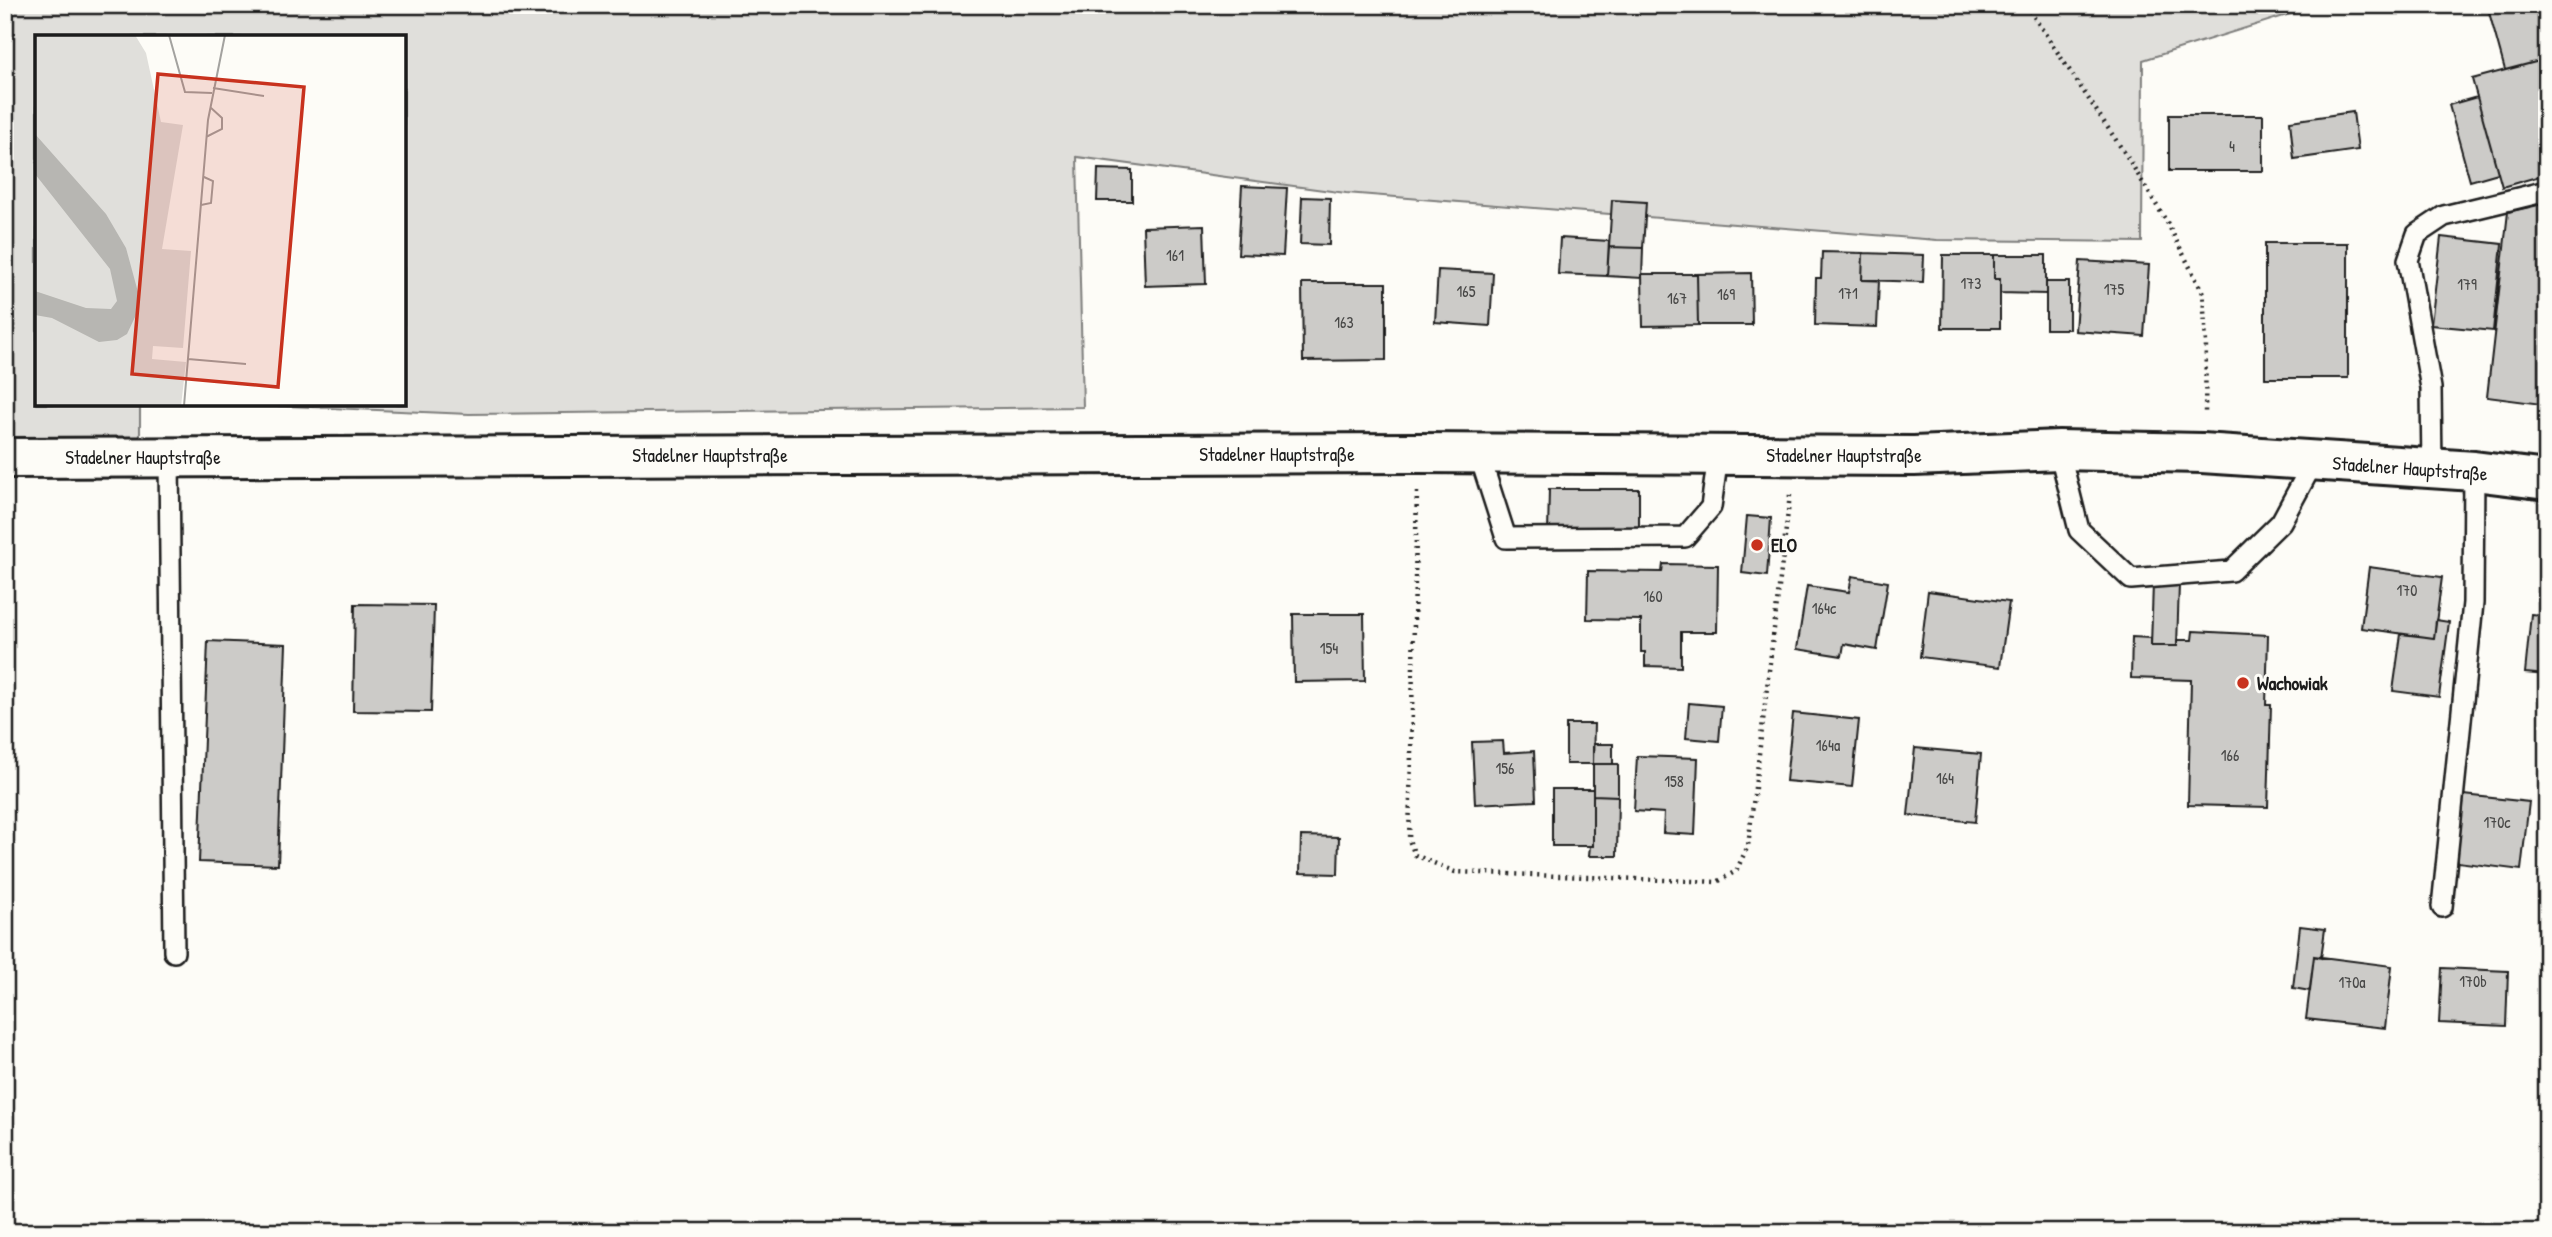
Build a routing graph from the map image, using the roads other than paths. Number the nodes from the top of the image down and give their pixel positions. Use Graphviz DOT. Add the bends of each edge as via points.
graph roads {
  1 [pos="2547,191"];
  2 [pos="2059,450"];
  3 [pos="1479,454"];
  4 [pos="1718,456"];
  5 [pos="169,457"];
  6 [pos="5,458"];
  7 [pos="2314,461"];
  8 [pos="2432,469"];
  9 [pos="2474,471"];
  10 [pos="2547,480"];
  11 [pos="2442,907"];
  12 [pos="174,952"];
  1 -- 8 [label="lane" via="2444,216 2417,234 2408,260 2431,388"];
  2 -- 4 [label="main road, Stadelner Hauptstraße"];
  2 -- 7 [label="main road, Stadelner Hauptstraße"];
  2 -- 7 [label="lane" via="2079,530 2131,579 2231,571 2281,522"];
  3 -- 4 [label="main road, Stadelner Hauptstraße"];
  3 -- 4 [label="lane" via="1506,538 1685,537 1712,507"];
  3 -- 5 [label="main road, Stadelner Hauptstraße"];
  5 -- 6 [label="main road, Stadelner Hauptstraße"];
  5 -- 12 [label="lane"];
  7 -- 8 [label="main road, Stadelner Hauptstraße"];
  8 -- 9 [label="main road, Stadelner Hauptstraße"];
  9 -- 10 [label="main road, Stadelner Hauptstraße"];
  9 -- 11 [label="lane" via="2473,603"];
}
